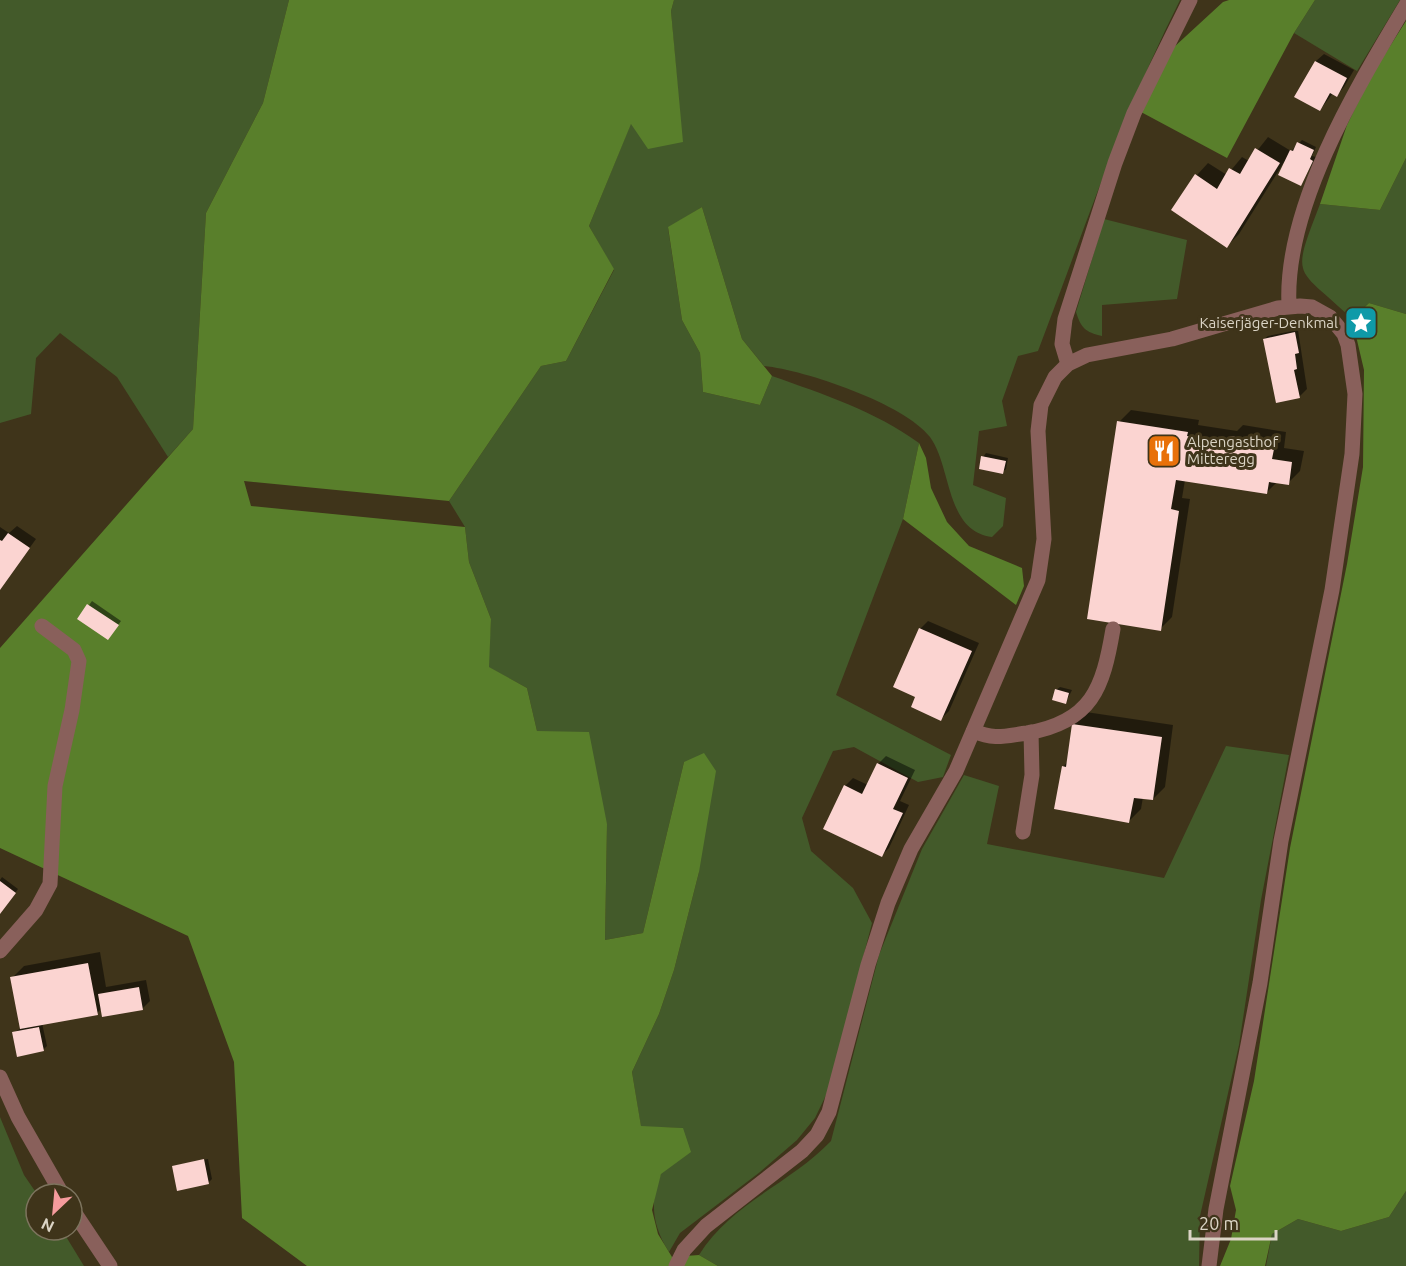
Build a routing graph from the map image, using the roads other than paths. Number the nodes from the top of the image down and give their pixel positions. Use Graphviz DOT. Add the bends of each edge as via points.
graph roads {
  1 [pos="1190,0"];
  2 [pos="1406,5"];
  3 [pos="1289,305"];
  4 [pos="1068,364"];
  5 [pos="42,626"];
  6 [pos="1113,629"];
  7 [pos="973,731"];
  8 [pos="1031,732"];
  9 [pos="1023,832"];
  10 [pos="0,951"];
  11 [pos="0,1077"];
  12 [pos="55,1182"];
  13 [pos="84,1227"];
  14 [pos="110,1266"];
  15 [pos="676,1266"];
  16 [pos="1209,1266"];
  1 -- 4 [label="street" via="1142,94 1115,163 1065,319 1062,344"];
  2 -- 3 [label="street" via="1360,81 1329,147 1292,251"];
  3 -- 4 [label="street" via="1172,339 1087,355"];
  3 -- 16 [label="street" via="1322,311 1344,334 1354,381 1352,454 1332,590 1281,841 1260,983 1216,1209"];
  4 -- 7 [label="street" via="1050,384 1039,418 1044,539 1038,580"];
  5 -- 10 [label="street" via="74,650 79,661 55,786 50,884 36,910"];
  6 -- 8 [label="street" via="1103,676 1092,701 1055,726"];
  7 -- 8 [label="street" via="990,738"];
  7 -- 15 [label="street" via="956,771 911,849 888,903 825,1123 802,1151 706,1226 684,1250"];
  8 -- 9 [label="street" via="1032,775"];
  11 -- 12 [label="street"];
  13 -- 14 [label="street"];
}
